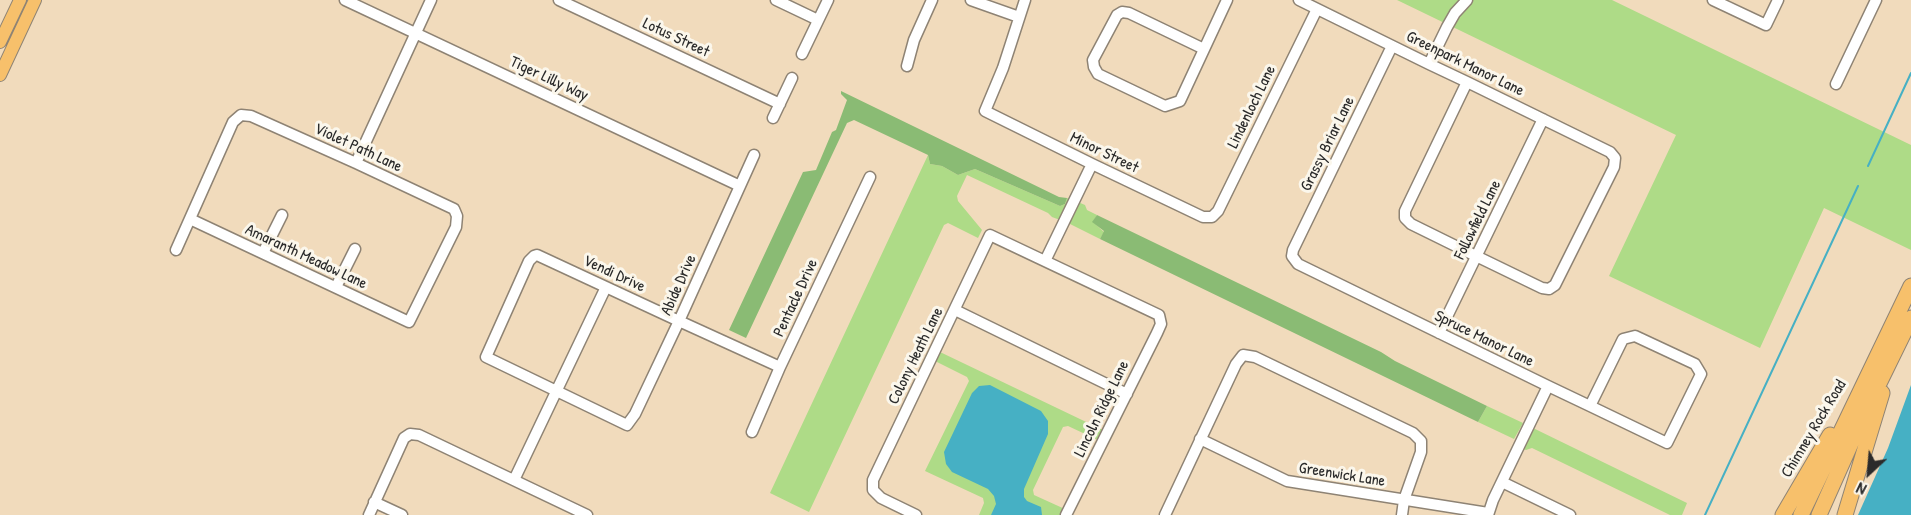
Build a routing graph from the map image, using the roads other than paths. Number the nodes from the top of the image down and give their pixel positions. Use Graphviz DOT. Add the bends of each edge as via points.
graph roads {
  1 [pos="20,0"];
  2 [pos="35,0"];
  3 [pos="345,0"];
  4 [pos="431,0"];
  5 [pos="559,0"];
  6 [pos="776,0"];
  7 [pos="828,0"];
  8 [pos="932,0"];
  9 [pos="970,0"];
  10 [pos="1025,0"];
  11 [pos="1227,0"];
  12 [pos="1299,0"];
  13 [pos="1467,0"];
  14 [pos="1713,0"];
  15 [pos="1778,0"];
  16 [pos="1876,0"];
  17 [pos="1317,9"];
  18 [pos="1019,17"];
  19 [pos="818,20"];
  20 [pos="9,22"];
  21 [pos="22,27"];
  22 [pos="416,33"];
  23 [pos="0,42"];
  24 [pos="1392,45"];
  25 [pos="1204,49"];
  26 [pos="802,54"];
  27 [pos="1429,64"];
  28 [pos="908,66"];
  29 [pos="0,75"];
  30 [pos="792,78"];
  31 [pos="1467,82"];
  32 [pos="1836,84"];
  33 [pos="780,104"];
  34 [pos="773,118"];
  35 [pos="1543,119"];
  36 [pos="754,155"];
  37 [pos="356,163"];
  38 [pos="1092,164"];
  39 [pos="870,177"];
  40 [pos="740,186"];
  41 [pos="282,215"];
  42 [pos="1212,217"];
  43 [pos="190,219"];
  44 [pos="355,249"];
  45 [pos="176,250"];
  46 [pos="263,253"];
  47 [pos="1292,256"];
  48 [pos="1476,256"];
  49 [pos="1045,261"];
  50 [pos="1911,286"];
  51 [pos="336,287"];
  52 [pos="606,287"];
  53 [pos="955,310"];
  54 [pos="1911,318"];
  55 [pos="409,321"];
  56 [pos="679,321"];
  57 [pos="1439,333"];
  58 [pos="1893,356"];
  59 [pos="1876,361"];
  60 [pos="780,367"];
  61 [pos="1548,386"];
  62 [pos="556,392"];
  63 [pos="1127,394"];
  64 [pos="1590,406"];
  65 [pos="752,432"];
  66 [pos="1200,439"];
  67 [pos="514,480"];
  68 [pos="1502,482"];
  69 [pos="1404,500"];
  70 [pos="374,502"];
  71 [pos="1488,514"];
  72 [pos="369,515"];
  73 [pos="402,515"];
  74 [pos="587,515"];
  75 [pos="916,515"];
  76 [pos="1066,515"];
  77 [pos="1165,515"];
  78 [pos="1402,515"];
  79 [pos="1570,515"];
  80 [pos="1783,515"];
  81 [pos="1801,515"];
  82 [pos="1819,515"];
  83 [pos="1845,515"];
  1 -- 20 [label="main road"];
  2 -- 21 [label="main road"];
  3 -- 22 [label="street, Tiger Lilly Way"];
  4 -- 22 [label="street"];
  5 -- 33 [label="street, Lotus Street"];
  6 -- 19 [label="street"];
  7 -- 19 [label="street"];
  8 -- 28 [label="street" via="914,40"];
  9 -- 18 [label="street"];
  10 -- 18 [label="street"];
  11 -- 25 [label="street"];
  12 -- 17 [label="street, Greenpark Manor Lane"];
  13 -- 27 [label="street" via="1455,13"];
  14 -- 15 [label="street" via="1766,25"];
  16 -- 32 [label="street"];
  17 -- 24 [label="street, Greenpark Manor Lane"];
  17 -- 42 [label="street, Lindenloch Lane"];
  18 -- 38 [label="street, Minor Street" via="985,111"];
  19 -- 26 [label="street"];
  20 -- 21 [label="main road"];
  20 -- 23 [label="main road"];
  21 -- 29 [label="main road"];
  22 -- 37 [label="street"];
  22 -- 40 [label="street, Tiger Lilly Way"];
  24 -- 27 [label="street, Greenpark Manor Lane"];
  24 -- 47 [label="street, Grassy Briar Lane"];
  25 -- 25 [label="street" via="1122,12 1093,60 1094,68 1098,74 1165,106 1179,101"];
  27 -- 31 [label="street, Greenpark Manor Lane"];
  30 -- 33 [label="street"];
  31 -- 35 [label="street, Greenpark Manor Lane"];
  31 -- 48 [label="street" via="1405,218"];
  33 -- 34 [label="street"];
  35 -- 48 [label="street, Followfield Lane"];
  35 -- 48 [label="street, Greenpark Manor Lane" via="1610,152 1615,158 1614,166 1555,285 1549,289"];
  36 -- 40 [label="street, Abide Drive"];
  37 -- 43 [label="street, Violet Path Lane" via="241,115 233,122"];
  37 -- 55 [label="street, Violet Path Lane" via="454,209 457,216 456,227"];
  38 -- 42 [label="street, Minor Street" via="1203,217"];
  38 -- 49 [label="street"];
  39 -- 60 [label="street, Pentacle Drive"];
  40 -- 56 [label="street, Abide Drive"];
  41 -- 46 [label="street"];
  43 -- 45 [label="street"];
  43 -- 46 [label="street, Amaranth Meadow Lane"];
  44 -- 51 [label="street"];
  46 -- 51 [label="street, Amaranth Meadow Lane"];
  47 -- 57 [label="street, Spruce Manor Lane" via="1298,264"];
  48 -- 57 [label="street, Followfield Lane"];
  49 -- 53 [label="street, Colony Heath Lane" via="990,235"];
  49 -- 63 [label="street, Lincoln Ridge Lane" via="1159,315 1161,324"];
  50 -- 59 [label="highway"];
  51 -- 55 [label="street, Amaranth Meadow Lane"];
  52 -- 56 [label="street, Vendi Drive"];
  52 -- 62 [label="street"];
  52 -- 62 [label="street, Vendi Drive" via="537,255 529,261 486,357"];
  53 -- 63 [label="street"];
  53 -- 75 [label="street, Colony Heath Lane" via="873,480 873,490 881,498"];
  54 -- 58 [label="highway"];
  56 -- 60 [label="street, Vendi Drive"];
  56 -- 62 [label="street, Abide Drive" via="627,425"];
  57 -- 61 [label="street, Spruce Manor Lane"];
  58 -- 82 [label="highway"];
  58 -- 83 [label="highway"];
  59 -- 80 [label="highway, Chimney Rock Road"];
  59 -- 81 [label="highway"];
  60 -- 65 [label="street, Pentacle Drive"];
  61 -- 64 [label="street, Spruce Manor Lane"];
  61 -- 68 [label="street"];
  62 -- 67 [label="street"];
  63 -- 76 [label="street, Lincoln Ridge Lane"];
  64 -- 64 [label="street, Spruce Manor Lane" via="1623,339 1635,336 1695,364 1701,374 1667,442"];
  66 -- 69 [label="street, Greenwick Lane" via="1287,481"];
  66 -- 69 [label="street" via="1236,364 1243,355 1255,357 1413,433 1421,441 1421,452"];
  66 -- 77 [label="street"];
  67 -- 70 [label="street" via="410,434 404,438"];
  67 -- 74 [label="street"];
  68 -- 71 [label="street"];
  68 -- 79 [label="street"];
  69 -- 71 [label="street, Greenwick Lane"];
  69 -- 78 [label="street"];
  70 -- 72 [label="street"];
  70 -- 73 [label="street"];
}
